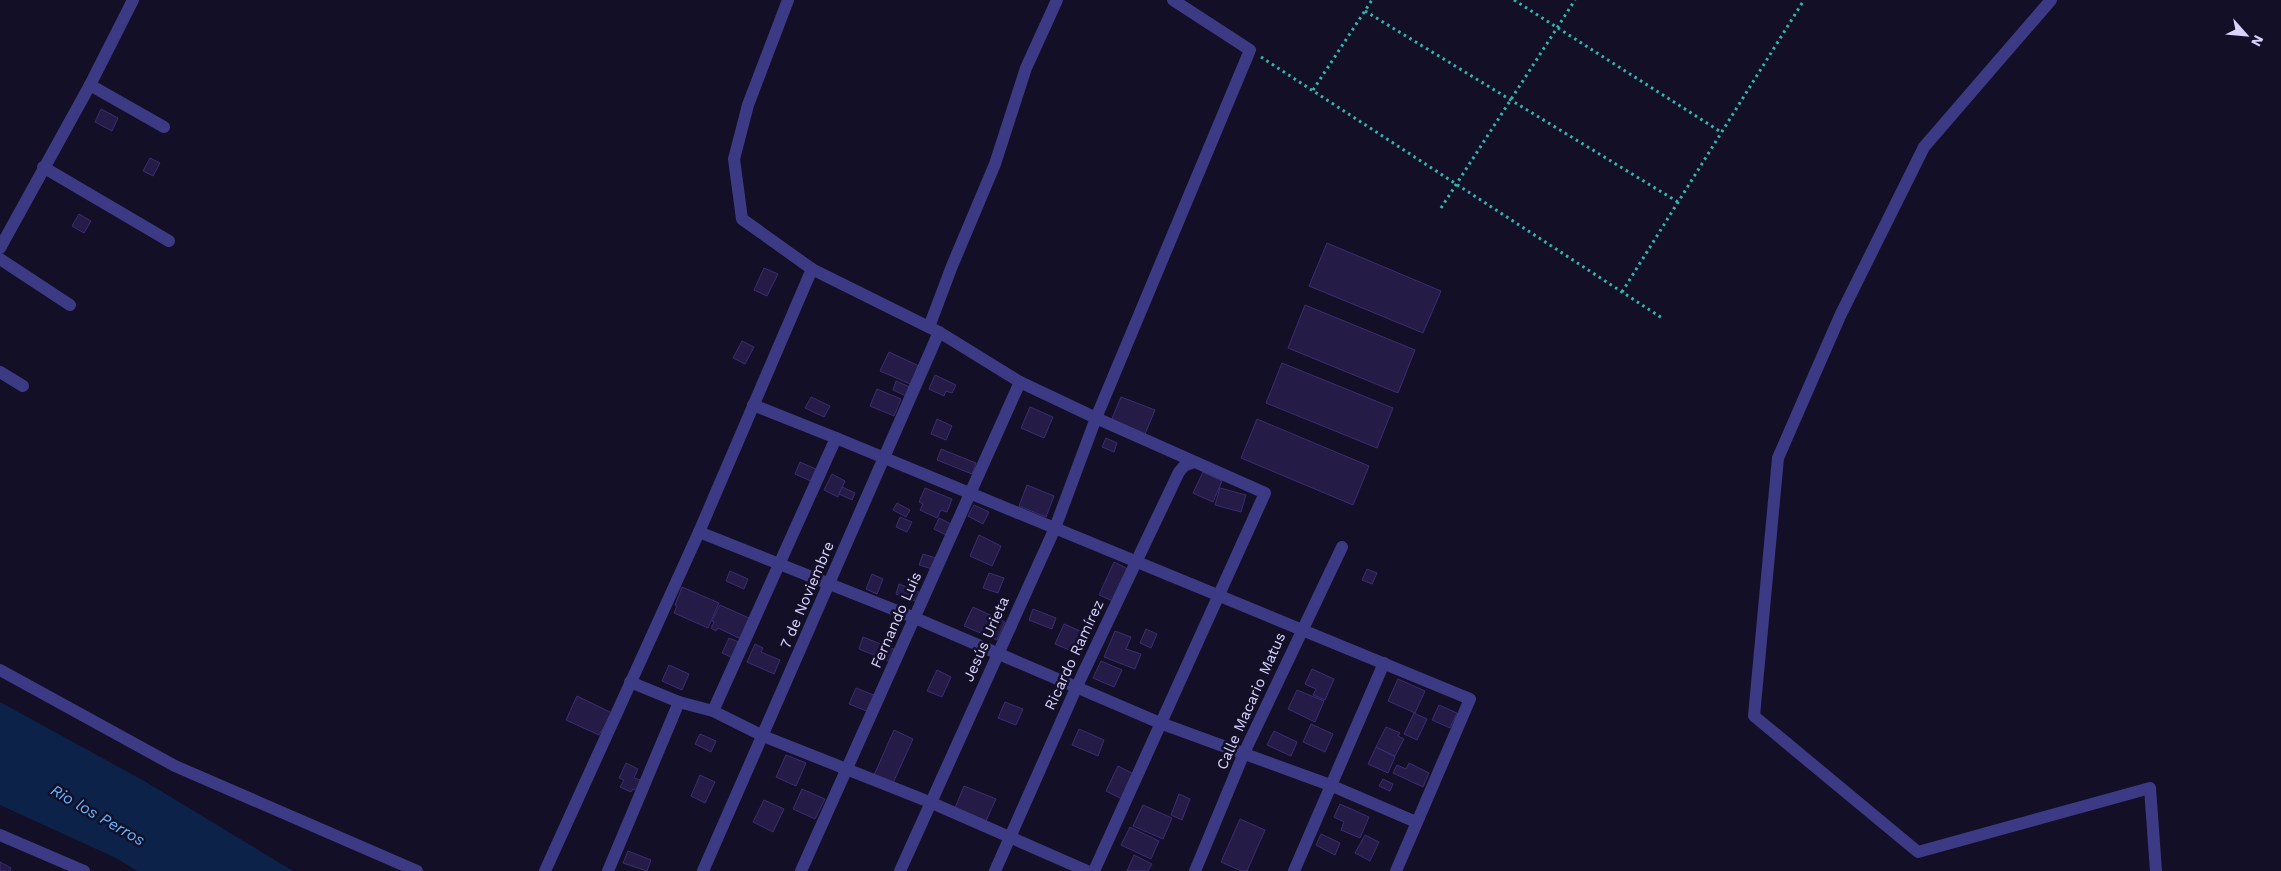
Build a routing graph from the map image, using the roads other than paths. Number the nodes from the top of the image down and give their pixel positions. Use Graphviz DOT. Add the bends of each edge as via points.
graph roads {
  1 [pos="134,0"];
  2 [pos="788,0"];
  3 [pos="1057,0"];
  4 [pos="1173,0"];
  5 [pos="2051,0"];
  6 [pos="90,86"];
  7 [pos="164,127"];
  8 [pos="43,168"];
  9 [pos="169,241"];
  10 [pos="0,248"];
  11 [pos="0,259"];
  12 [pos="812,269"];
  13 [pos="70,305"];
  14 [pos="934,330"];
  15 [pos="0,372"];
  16 [pos="1020,382"];
  17 [pos="23,386"];
  18 [pos="753,405"];
  19 [pos="1096,418"];
  20 [pos="836,438"];
  21 [pos="885,458"];
  22 [pos="1194,462"];
  23 [pos="970,493"];
  24 [pos="1055,528"];
  25 [pos="698,532"];
  26 [pos="1342,547"];
  27 [pos="1137,562"];
  28 [pos="778,564"];
  29 [pos="829,583"];
  30 [pos="1219,596"];
  31 [pos="915,618"];
  32 [pos="1301,629"];
  33 [pos="998,652"];
  34 [pos="1384,663"];
  35 [pos="0,670"];
  36 [pos="630,682"];
  37 [pos="1077,686"];
  38 [pos="680,702"];
  39 [pos="713,711"];
  40 [pos="1160,723"];
  41 [pos="764,736"];
  42 [pos="1244,754"];
  43 [pos="846,770"];
  44 [pos="1330,785"];
  45 [pos="932,803"];
  46 [pos="1416,822"];
  47 [pos="0,835"];
  48 [pos="1011,838"];
  49 [pos="84,871"];
  50 [pos="417,871"];
  51 [pos="545,871"];
  52 [pos="608,871"];
  53 [pos="703,871"];
  54 [pos="801,871"];
  55 [pos="900,871"];
  56 [pos="995,871"];
  57 [pos="1087,871"];
  58 [pos="1094,871"];
  59 [pos="1196,871"];
  60 [pos="1294,871"];
  61 [pos="1396,871"];
  62 [pos="2156,871"];
  1 -- 6 [label="street"];
  2 -- 12 [label="street" via="748,105 734,159 742,219"];
  3 -- 14 [label="street, 7 de Noviembre" via="1026,68 995,164 952,266"];
  4 -- 19 [label="street, Jesús Urieta" via="1250,50"];
  5 -- 62 [label="street" via="1924,147 1840,316 1778,458 1754,716 1918,852 2150,788"];
  6 -- 7 [label="street"];
  6 -- 8 [label="street"];
  8 -- 9 [label="street"];
  8 -- 10 [label="street"];
  11 -- 13 [label="street"];
  12 -- 14 [label="street"];
  12 -- 18 [label="street"];
  14 -- 16 [label="street"];
  14 -- 21 [label="street, 7 de Noviembre"];
  15 -- 17 [label="street"];
  16 -- 19 [label="street"];
  16 -- 23 [label="street, Fernando Luis"];
  18 -- 20 [label="street"];
  18 -- 25 [label="street"];
  19 -- 22 [label="street"];
  19 -- 24 [label="street, Jesús Urieta"];
  20 -- 21 [label="street"];
  20 -- 28 [label="street"];
  21 -- 23 [label="street"];
  21 -- 29 [label="street, 7 de Noviembre"];
  22 -- 27 [label="street, Ricardo Ramírez" via="1179,472"];
  22 -- 30 [label="street" via="1264,493"];
  23 -- 24 [label="street"];
  23 -- 31 [label="street, Fernando Luis"];
  24 -- 27 [label="street"];
  24 -- 33 [label="street, Jesús Urieta"];
  25 -- 28 [label="street"];
  25 -- 36 [label="street"];
  26 -- 32 [label="street, Calle Macario Matus"];
  27 -- 30 [label="street"];
  27 -- 37 [label="street, Ricardo Ramírez"];
  28 -- 29 [label="street"];
  28 -- 39 [label="street"];
  29 -- 31 [label="street"];
  29 -- 41 [label="street, 7 de Noviembre"];
  30 -- 32 [label="street"];
  30 -- 40 [label="street"];
  31 -- 33 [label="street"];
  31 -- 43 [label="street, Fernando Luis"];
  32 -- 34 [label="street"];
  32 -- 42 [label="street, Calle Macario Matus"];
  33 -- 37 [label="street"];
  33 -- 45 [label="street, Jesús Urieta"];
  34 -- 44 [label="street"];
  34 -- 46 [label="street" via="1470,699"];
  35 -- 50 [label="street" via="174,766"];
  36 -- 38 [label="street"];
  36 -- 51 [label="street"];
  37 -- 40 [label="street"];
  37 -- 48 [label="street, Ricardo Ramírez"];
  38 -- 39 [label="street"];
  38 -- 52 [label="street"];
  39 -- 41 [label="street"];
  40 -- 42 [label="street"];
  40 -- 58 [label="street"];
  41 -- 43 [label="street"];
  41 -- 53 [label="street, 7 de Noviembre"];
  42 -- 44 [label="street"];
  42 -- 59 [label="street, Calle Macario Matus"];
  43 -- 45 [label="street"];
  43 -- 54 [label="street, Fernando Luis"];
  44 -- 46 [label="street"];
  44 -- 60 [label="street"];
  45 -- 48 [label="street"];
  45 -- 55 [label="street, Jesús Urieta"];
  46 -- 61 [label="street"];
  47 -- 49 [label="street"];
  48 -- 56 [label="street, Ricardo Ramírez"];
  48 -- 57 [label="street"];
}
